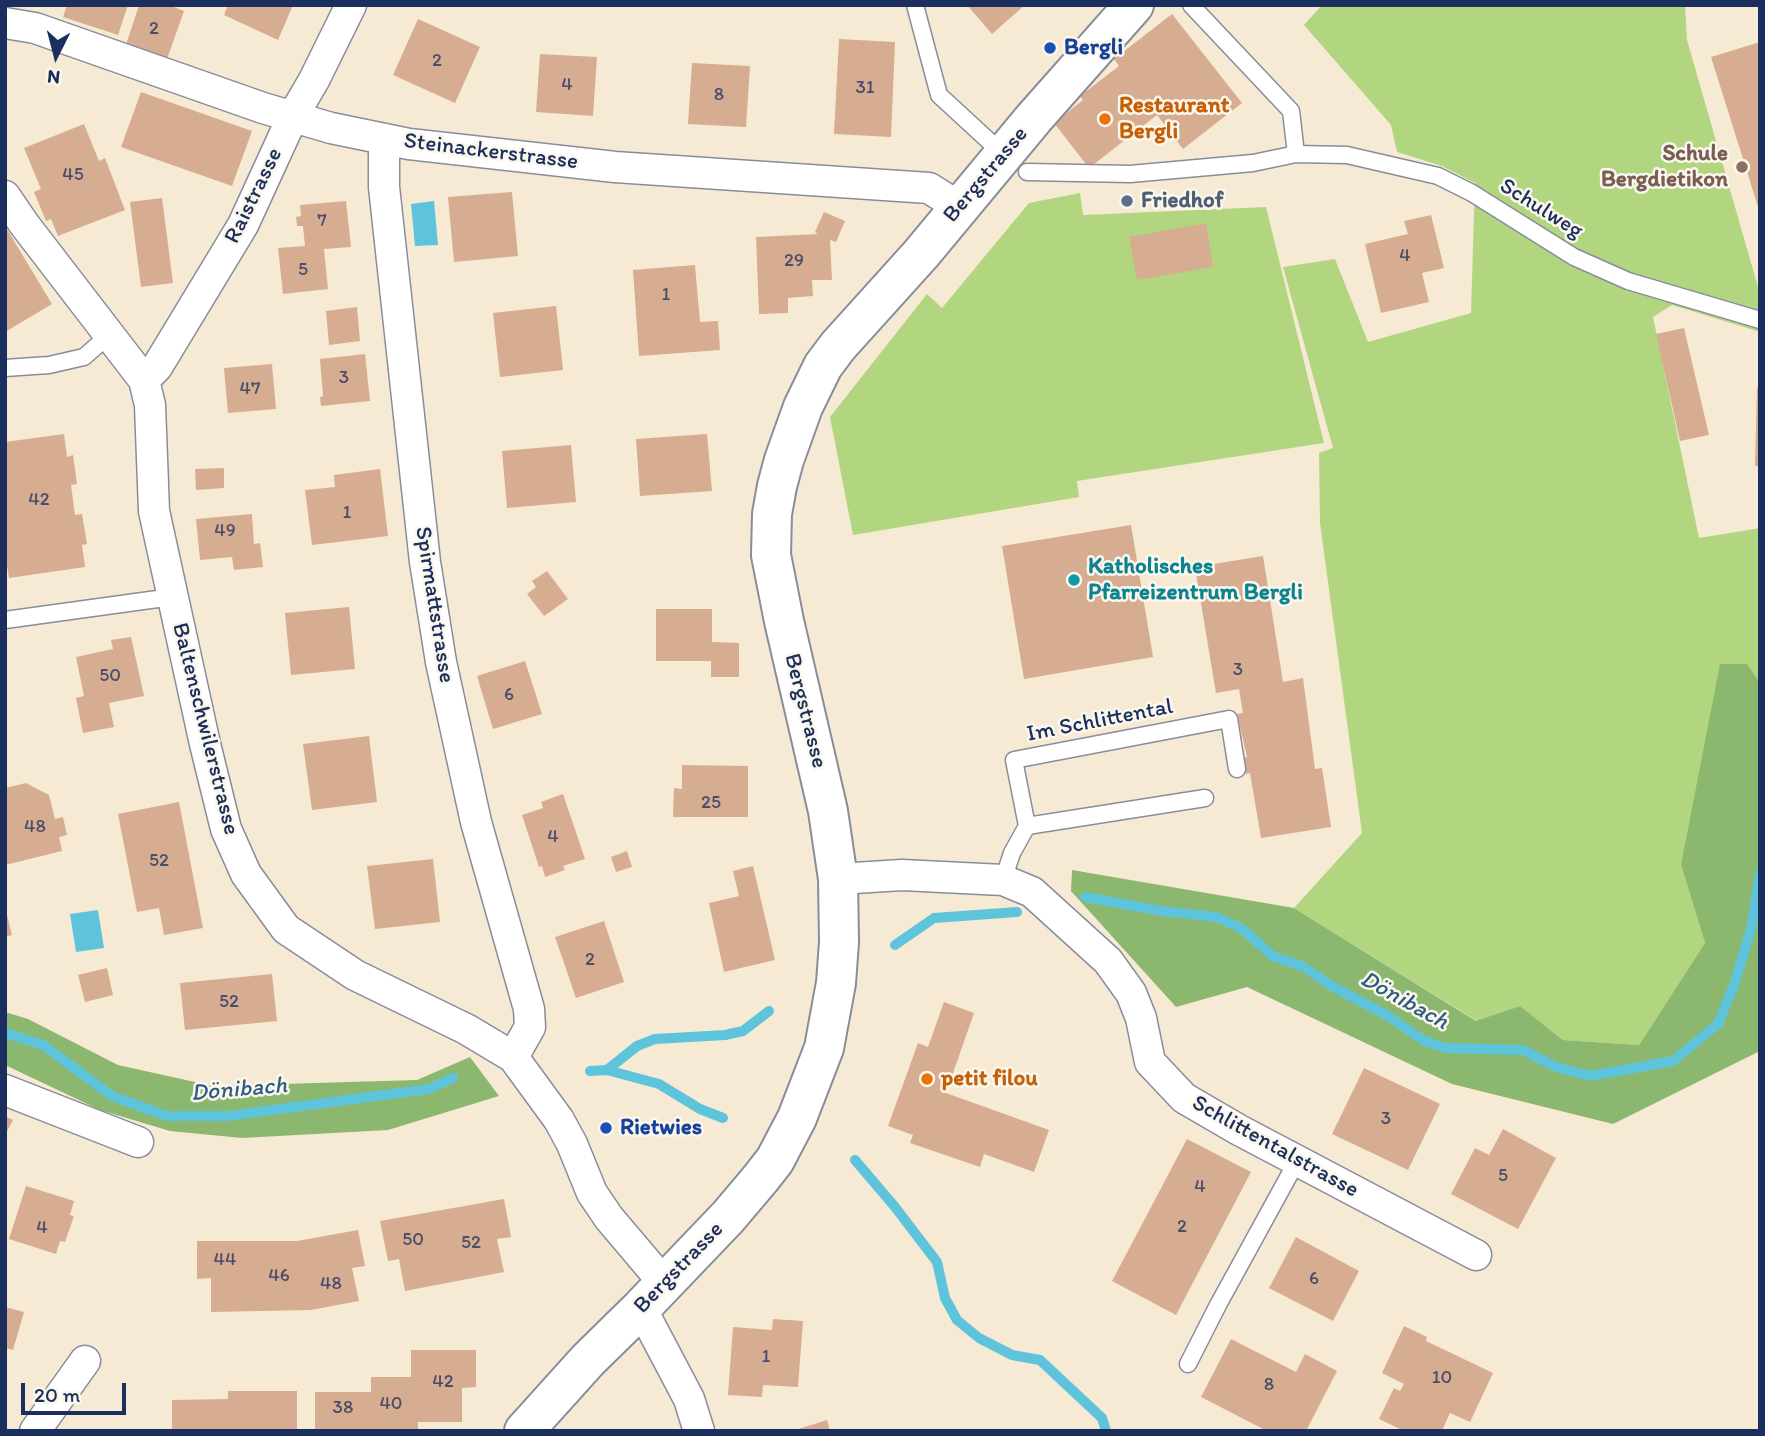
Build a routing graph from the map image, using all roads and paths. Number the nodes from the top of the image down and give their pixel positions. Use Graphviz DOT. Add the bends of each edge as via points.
graph roads {
  1 [pos="351,5"];
  2 [pos="915,5"];
  3 [pos="1134,5"];
  4 [pos="1191,5"];
  5 [pos="39,17"];
  6 [pos="5,23"];
  7 [pos="293,116"];
  8 [pos="384,139"];
  9 [pos="1296,154"];
  10 [pos="1015,163"];
  11 [pos="5,196"];
  12 [pos="959,207"];
  13 [pos="1760,320"];
  14 [pos="110,334"];
  15 [pos="5,368"];
  16 [pos="145,380"];
  17 [pos="172,597"];
  18 [pos="5,620"];
  19 [pos="1237,769"];
  20 [pos="1205,798"];
  21 [pos="1027,826"];
  22 [pos="838,879"];
  23 [pos="1003,880"];
  24 [pos="513,1057"];
  25 [pos="5,1090"];
  26 [pos="138,1142"];
  27 [pos="1297,1161"];
  28 [pos="1476,1255"];
  29 [pos="652,1296"];
  30 [pos="85,1361"];
  31 [pos="1188,1364"];
  32 [pos="35,1431"];
  33 [pos="524,1431"];
  34 [pos="699,1431"];
  1 -- 7 [label="street, Raistrasse"];
  2 -- 10 [label="lane" via="939,94"];
  3 -- 10 [label="street, Bergstrasse"];
  4 -- 9 [label="lane" via="1291,111"];
  5 -- 6 [label="street, Steinackerstrasse"];
  5 -- 7 [label="street, Steinackerstrasse"];
  7 -- 8 [label="street, Steinackerstrasse"];
  7 -- 16 [label="street, Raistrasse" via="243,225"];
  8 -- 12 [label="street, Steinackerstrasse" via="615,167 929,188"];
  8 -- 24 [label="street, Spirmattstrasse" via="384,187 425,562 441,662 476,822 529,1009 530,1027"];
  9 -- 10 [label="lane, Schulweg" via="1253,163 1130,174"];
  9 -- 13 [label="lane, Schulweg" via="1347,155 1438,177 1574,257 1628,281"];
  10 -- 12 [label="street, Bergstrasse"];
  11 -- 14 [label="street, Baltenschwilerstrasse"];
  12 -- 22 [label="street, Bergstrasse" via="823,366 794,430 777,486 771,535 774,576 828,811"];
  14 -- 15 [label="lane" via="85,357"];
  14 -- 16 [label="street, Baltenschwilerstrasse"];
  16 -- 17 [label="street, Baltenschwilerstrasse" via="154,511"];
  17 -- 18 [label="lane"];
  17 -- 24 [label="street, Baltenschwilerstrasse" via="226,829 246,874 286,929 355,975"];
  19 -- 21 [label="lane, Im Schlittental" via="1228,719 1014,760"];
  20 -- 21 [label="lane"];
  21 -- 23 [label="lane"];
  22 -- 23 [label="street, Schlittentalstrasse" via="902,875"];
  22 -- 29 [label="street, Bergstrasse" via="836,984 824,1048 807,1098 761,1178"];
  23 -- 27 [label="street, Schlittentalstrasse" via="1032,891 1108,961 1131,993 1150,1062 1184,1098"];
  24 -- 29 [label="street, Baltenschwilerstrasse" via="559,1121 592,1193"];
  25 -- 26 [label="street"];
  27 -- 28 [label="street, Schlittentalstrasse"];
  27 -- 31 [label="lane"];
  29 -- 33 [label="street, Bergstrasse"];
  29 -- 34 [label="street, Baltenschwilerstrasse"];
  30 -- 32 [label="street"];
}
